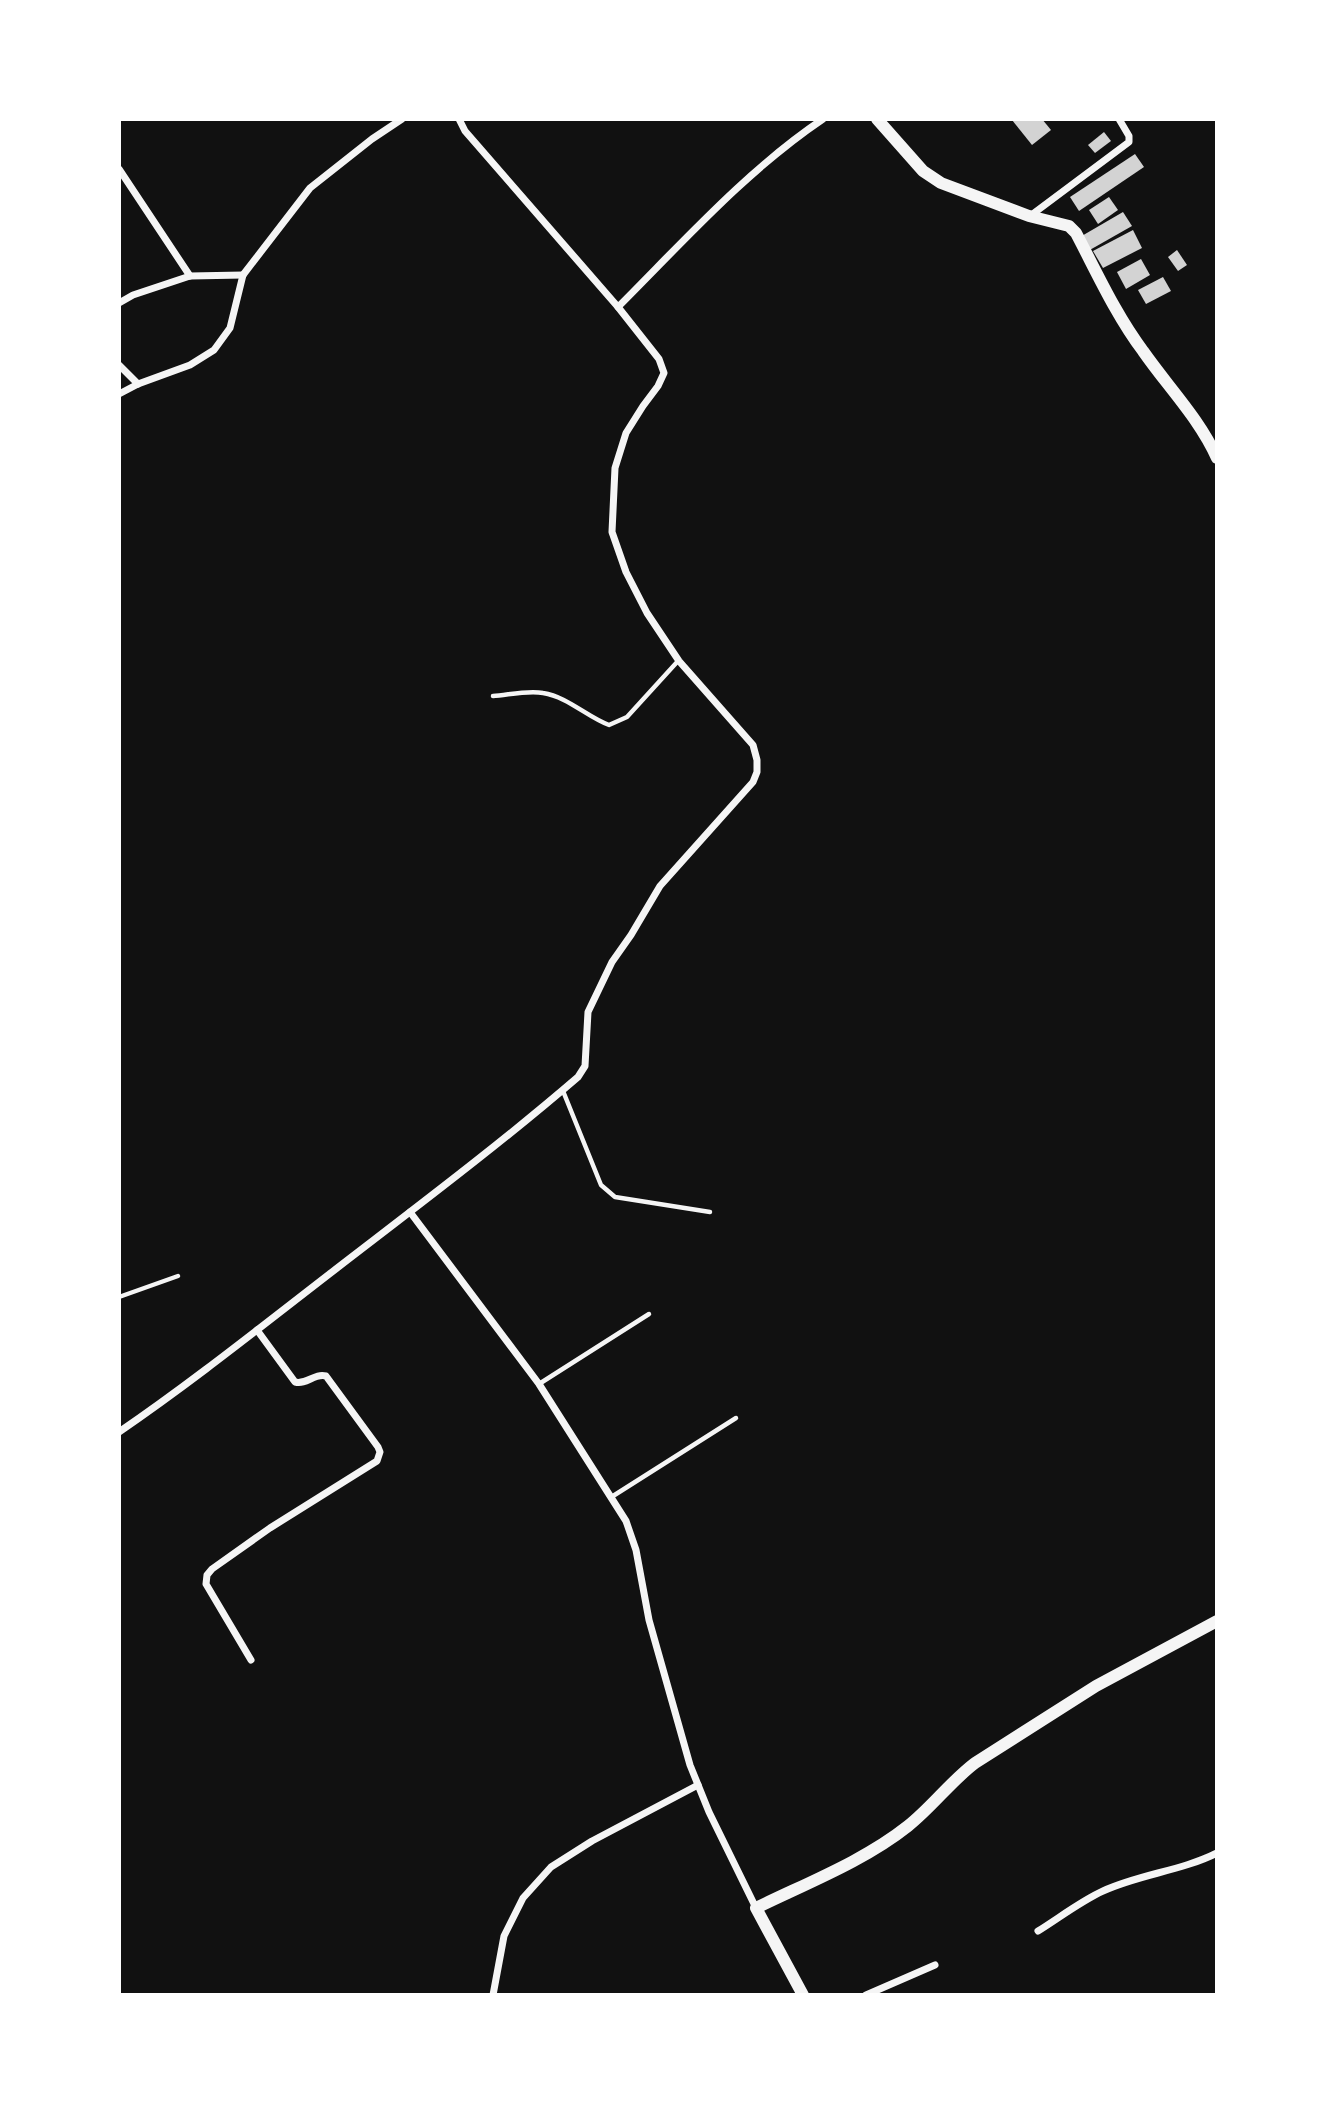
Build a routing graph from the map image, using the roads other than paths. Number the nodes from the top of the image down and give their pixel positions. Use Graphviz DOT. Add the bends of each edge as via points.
graph roads {
  1 [pos="402,119"];
  2 [pos="459,119"];
  3 [pos="823,119"];
  4 [pos="877,119"];
  5 [pos="1119,119"];
  6 [pos="393,121"];
  7 [pos="119,169"];
  8 [pos="1029,216"];
  9 [pos="243,275"];
  10 [pos="190,276"];
  11 [pos="119,303"];
  12 [pos="618,307"];
  13 [pos="119,365"];
  14 [pos="138,384"];
  15 [pos="119,394"];
  16 [pos="1217,458"];
  17 [pos="679,661"];
  18 [pos="493,696"];
  19 [pos="562,1090"];
  20 [pos="410,1212"];
  21 [pos="709,1212"];
  22 [pos="178,1276"];
  23 [pos="119,1297"];
  24 [pos="649,1314"];
  25 [pos="257,1330"];
  26 [pos="539,1384"];
  27 [pos="736,1418"];
  28 [pos="119,1432"];
  29 [pos="612,1496"];
  30 [pos="1217,1621"];
  31 [pos="251,1660"];
  32 [pos="698,1785"];
  33 [pos="1217,1853"];
  34 [pos="756,1908"];
  35 [pos="1038,1931"];
  36 [pos="935,1965"];
  37 [pos="494,1995"];
  38 [pos="803,1995"];
  39 [pos="866,1995"];
  1 -- 6 [label="street"];
  2 -- 12 [label="street"];
  3 -- 12 [label="street" via="751,174"];
  4 -- 8 [label="street" via="923,171 941,183"];
  5 -- 8 [label="street" via="1129,142"];
  6 -- 9 [label="street" via="310,188"];
  7 -- 10 [label="street"];
  8 -- 16 [label="street" via="1069,226 1076,233 1122,321 1207,435"];
  9 -- 10 [label="street"];
  9 -- 14 [label="street" via="230,328 214,349 190,365"];
  10 -- 11 [label="street"];
  12 -- 17 [label="street" via="659,359 664,373 625,433 615,468 612,532 626,572"];
  13 -- 14 [label="street"];
  14 -- 15 [label="street"];
  17 -- 18 [label="lane" via="627,717 609,725 543,693"];
  17 -- 19 [label="street" via="753,745 757,772 744,794 660,886 612,962 588,1012 585,1066"];
  19 -- 20 [label="street"];
  19 -- 21 [label="lane" via="601,1185 609,1193"];
  20 -- 25 [label="street"];
  20 -- 26 [label="street"];
  22 -- 23 [label="lane"];
  24 -- 26 [label="lane"];
  25 -- 28 [label="street"];
  25 -- 31 [label="street" via="295,1382 326,1376 380,1452 377,1461 270,1528 207,1575 206,1584"];
  26 -- 29 [label="street"];
  27 -- 29 [label="lane"];
  29 -- 32 [label="street" via="636,1550 649,1620"];
  30 -- 34 [label="street" via="1096,1686 975,1763 887,1841"];
  32 -- 34 [label="street"];
  32 -- 37 [label="street" via="551,1867 523,1898 504,1936"];
  33 -- 35 [label="street" via="1102,1891"];
  34 -- 38 [label="street"];
  36 -- 39 [label="street"];
}
